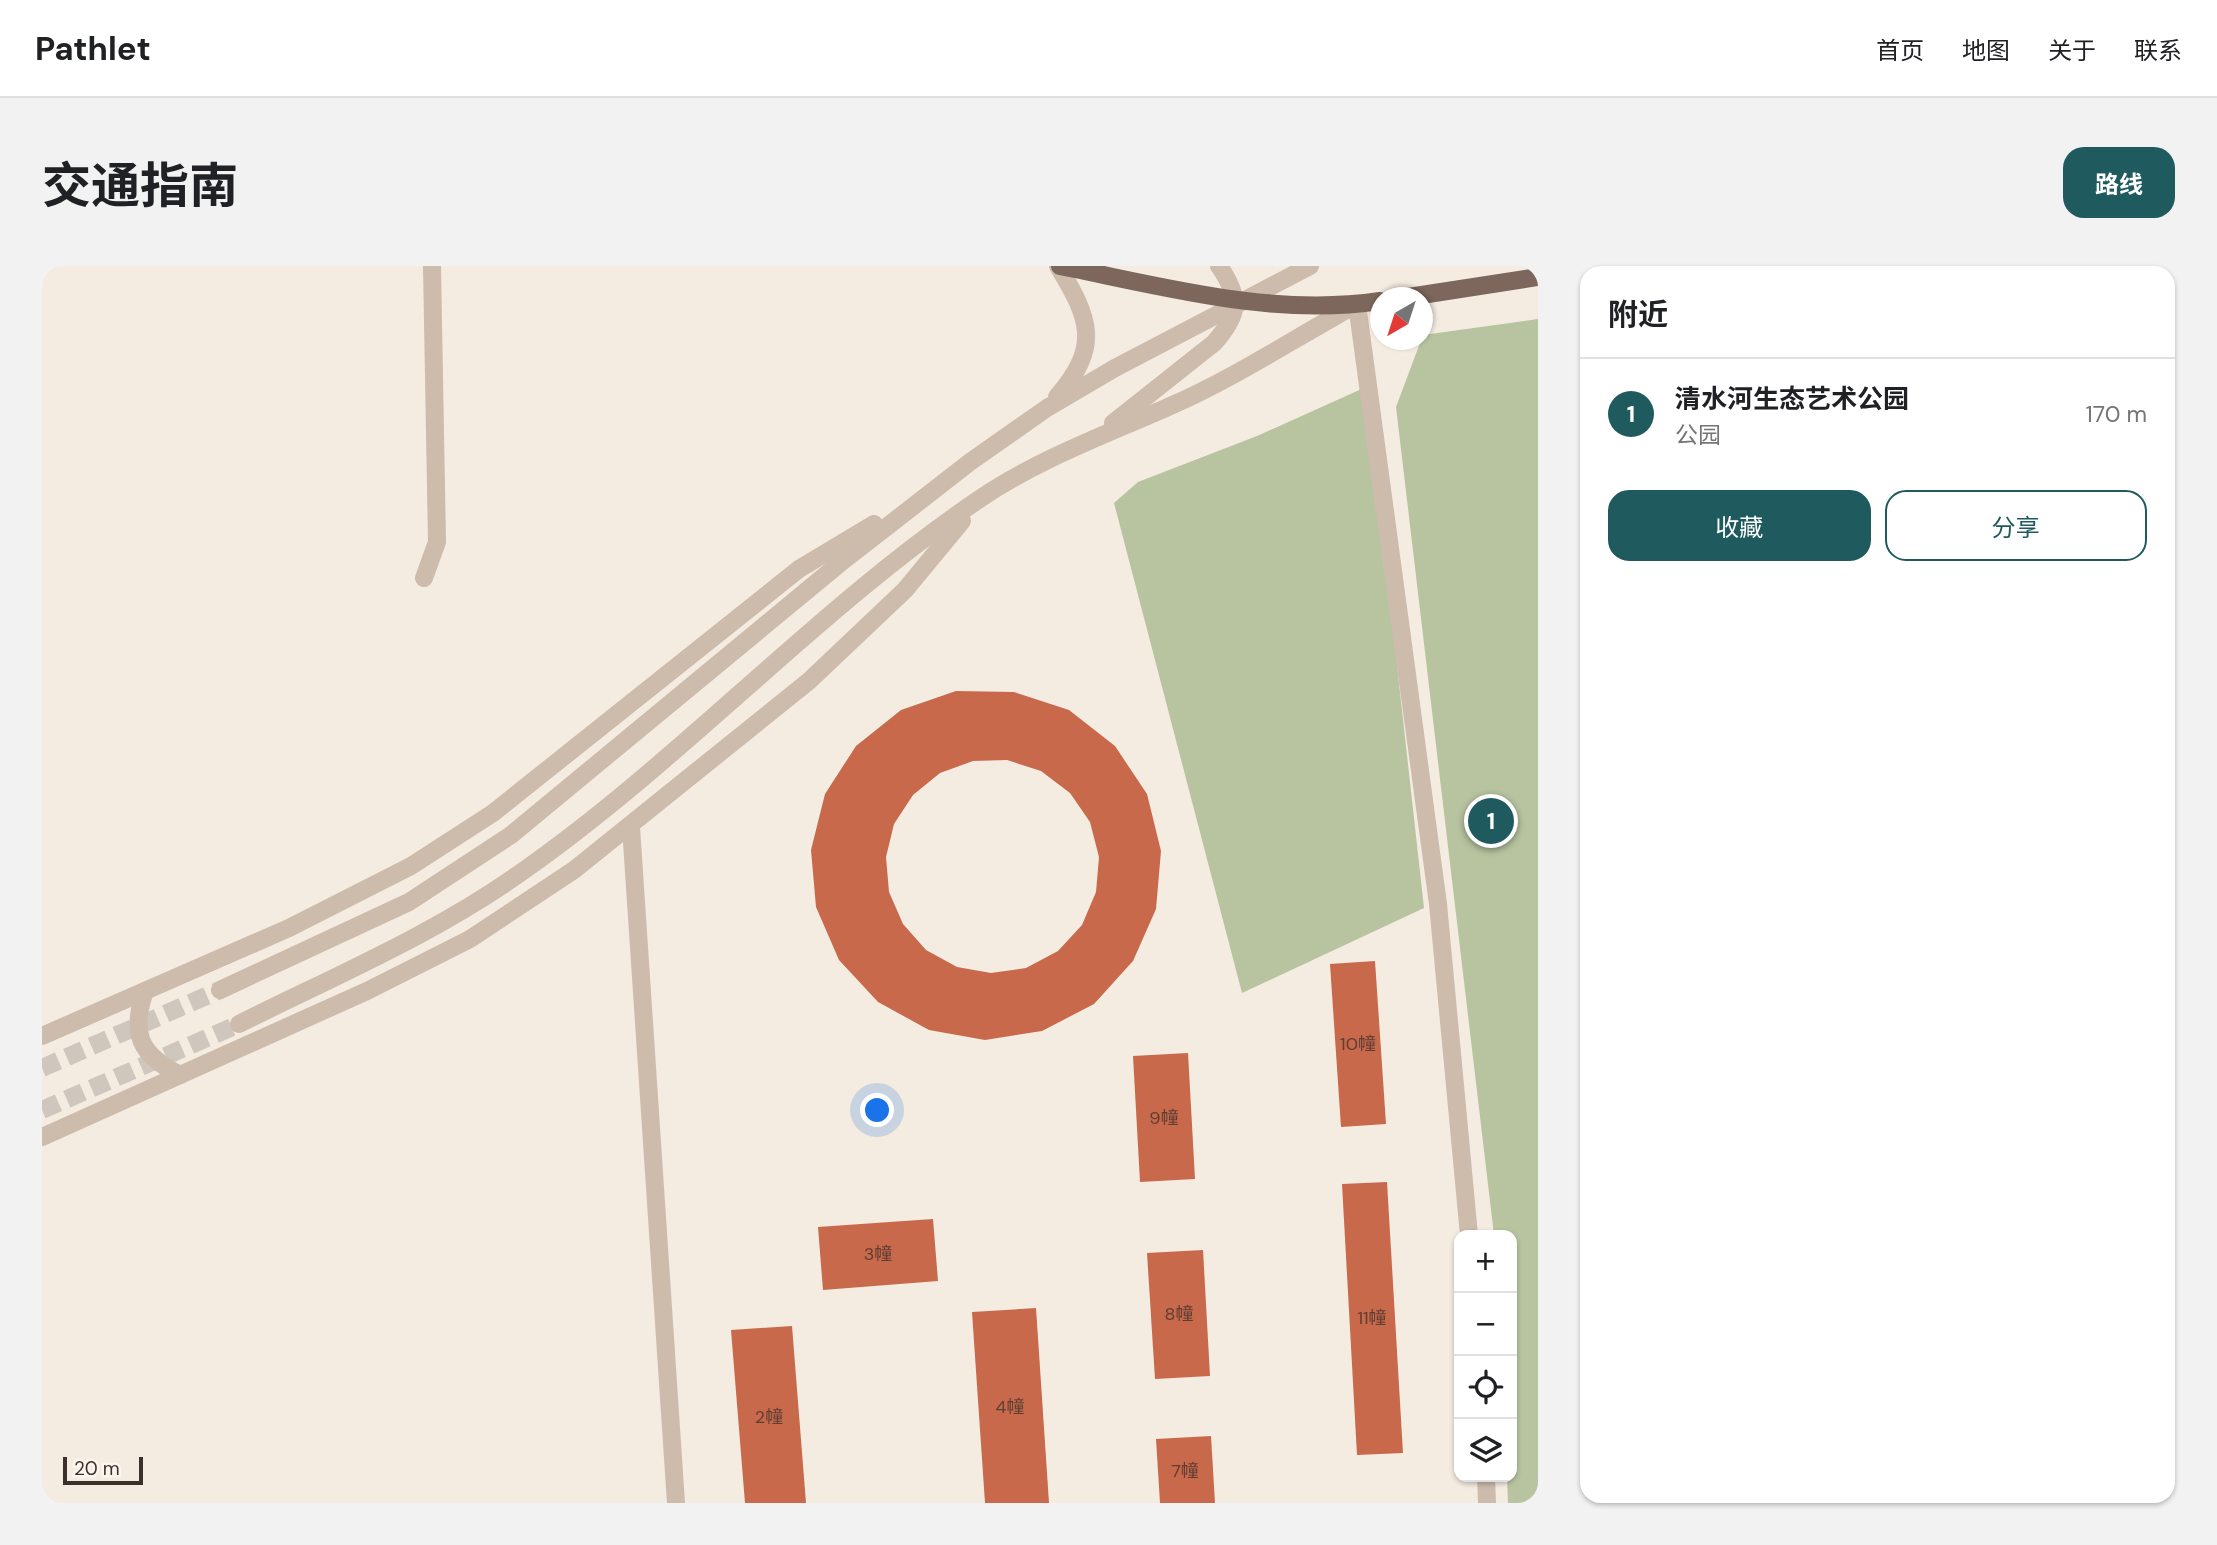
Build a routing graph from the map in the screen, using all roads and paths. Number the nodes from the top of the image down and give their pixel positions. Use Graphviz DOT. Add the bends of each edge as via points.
graph roads {
  1 [pos="432,266"];
  2 [pos="1059,266"];
  3 [pos="1219,266"];
  4 [pos="1310,266"];
  5 [pos="1538,277"];
  6 [pos="1433,293"];
  7 [pos="1236,302"];
  8 [pos="1370,302"];
  9 [pos="1357,304"];
  10 [pos="1047,408"];
  11 [pos="1097,436"];
  12 [pos="926,494"];
  13 [pos="982,497"];
  14 [pos="424,578"];
  15 [pos="631,827"];
  16 [pos="220,990"];
  17 [pos="145,991"];
  18 [pos="239,1024"];
  19 [pos="42,1036"];
  20 [pos="180,1075"];
  21 [pos="42,1137"];
  22 [pos="1469,1230"];
  23 [pos="1486,1482"];
  24 [pos="676,1503"];
  25 [pos="1487,1503"];
  1 -- 14 [label="street" via="437,542"];
  2 -- 7 [label="main road"];
  2 -- 10 [label="street" via="1079,300 1088,338 1083,362"];
  3 -- 7 [label="street"];
  4 -- 7 [label="street"];
  5 -- 6 [label="main road"];
  7 -- 9 [label="main road"];
  7 -- 10 [label="street"];
  7 -- 11 [label="street" via="1226,330 1214,343"];
  8 -- 9 [label="main road"];
  9 -- 11 [label="street" via="1171,406"];
  9 -- 22 [label="street" via="1438,904"];
  10 -- 12 [label="street"];
  11 -- 13 [label="street"];
  12 -- 16 [label="street" via="511,835 409,902"];
  12 -- 17 [label="street" via="799,569 493,813 411,866 289,928"];
  13 -- 15 [label="street" via="905,590 809,681"];
  13 -- 18 [label="street" via="899,560 665,759 522,872 424,932"];
  15 -- 20 [label="street" via="470,939"];
  15 -- 24 [label="street"];
  17 -- 19 [label="street"];
  17 -- 20 [label="street" via="138,1010 139,1035 159,1065"];
  20 -- 21 [label="street"];
  23 -- 25 [label="street"];
}
